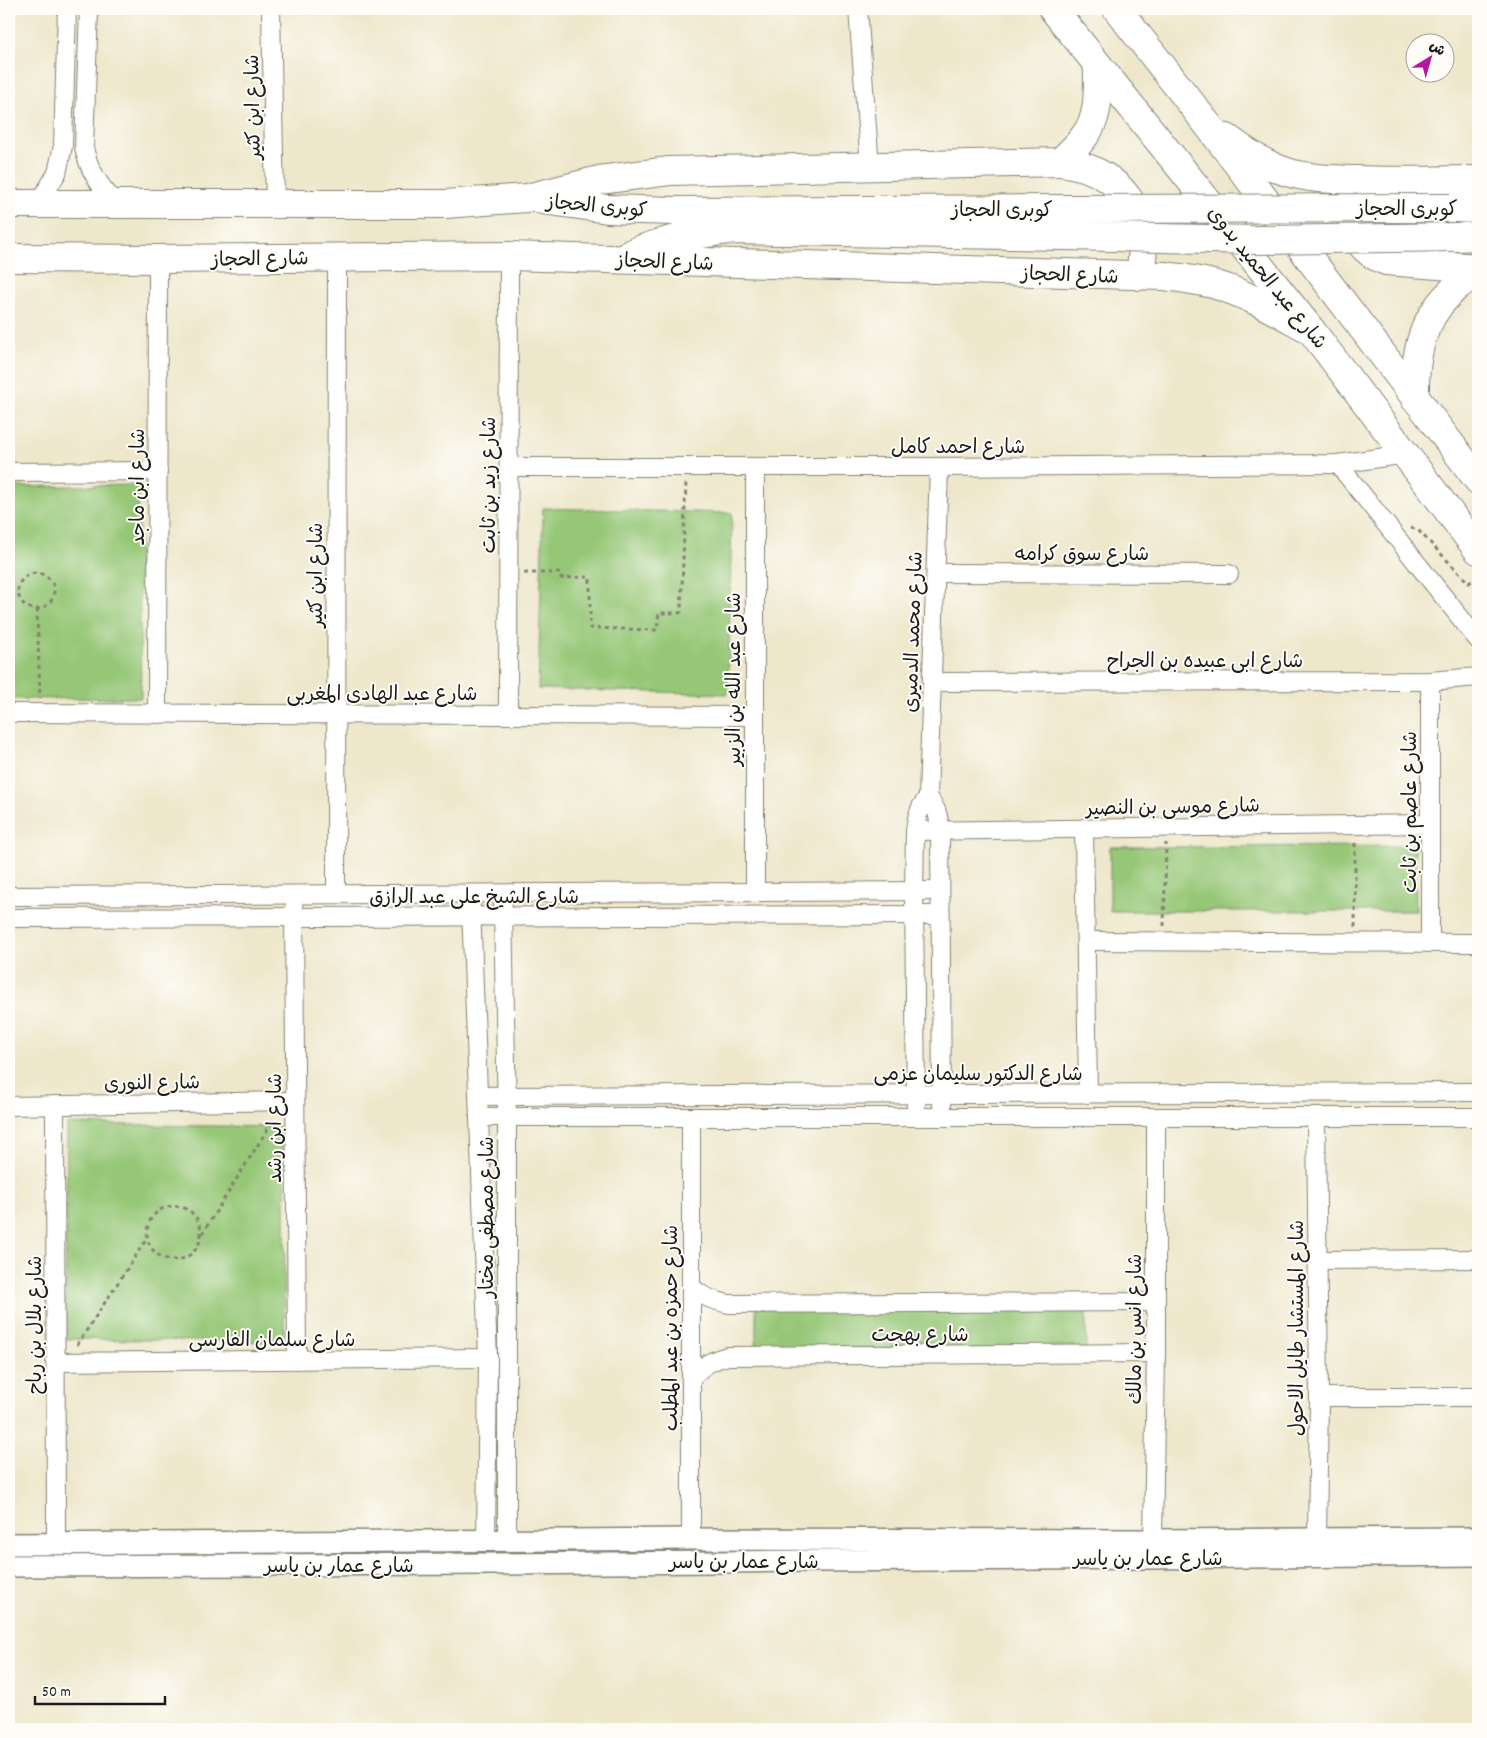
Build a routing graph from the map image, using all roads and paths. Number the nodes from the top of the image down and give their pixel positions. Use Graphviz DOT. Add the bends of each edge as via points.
graph roads {
  1 [pos="67,9"];
  2 [pos="88,9"];
  3 [pos="271,9"];
  4 [pos="858,9"];
  5 [pos="1053,9"];
  6 [pos="1117,9"];
  7 [pos="1098,66"];
  8 [pos="1208,125"];
  9 [pos="1060,162"];
  10 [pos="870,167"];
  11 [pos="1478,180"];
  12 [pos="1372,181"];
  13 [pos="527,198"];
  14 [pos="116,203"];
  15 [pos="9,204"];
  16 [pos="38,204"];
  17 [pos="275,204"];
  18 [pos="1478,208"];
  19 [pos="1467,236"];
  20 [pos="509,256"];
  21 [pos="337,257"];
  22 [pos="9,258"];
  23 [pos="158,260"];
  24 [pos="618,260"];
  25 [pos="1478,268"];
  26 [pos="1478,274"];
  27 [pos="1139,276"];
  28 [pos="1311,330"];
  29 [pos="1415,399"];
  30 [pos="1406,454"];
  31 [pos="1338,464"];
  32 [pos="510,466"];
  33 [pos="687,467"];
  34 [pos="755,467"];
  35 [pos="939,467"];
  36 [pos="158,471"];
  37 [pos="9,472"];
  38 [pos="1478,480"];
  39 [pos="1431,545"];
  40 [pos="1478,550"];
  41 [pos="509,573"];
  42 [pos="936,574"];
  43 [pos="1229,574"];
  44 [pos="1478,576"];
  45 [pos="37,609"];
  46 [pos="1478,640"];
  47 [pos="1478,677"];
  48 [pos="1430,681"];
  49 [pos="932,682"];
  50 [pos="9,714"];
  51 [pos="40,714"];
  52 [pos="157,714"];
  53 [pos="336,714"];
  54 [pos="508,715"];
  55 [pos="755,716"];
  56 [pos="928,797"];
  57 [pos="1430,824"];
  58 [pos="1355,825"];
  59 [pos="1167,827"];
  60 [pos="1084,828"];
  61 [pos="940,830"];
  62 [pos="915,831"];
  63 [pos="914,891"];
  64 [pos="940,891"];
  65 [pos="755,892"];
  66 [pos="502,893"];
  67 [pos="336,894"];
  68 [pos="470,894"];
  69 [pos="294,895"];
  70 [pos="9,896"];
  71 [pos="940,914"];
  72 [pos="914,915"];
  73 [pos="503,916"];
  74 [pos="471,917"];
  75 [pos="9,918"];
  76 [pos="294,918"];
  77 [pos="1086,941"];
  78 [pos="1164,942"];
  79 [pos="1355,942"];
  80 [pos="1430,943"];
  81 [pos="1478,943"];
  82 [pos="1478,1092"];
  83 [pos="916,1094"];
  84 [pos="942,1094"];
  85 [pos="1088,1094"];
  86 [pos="478,1096"];
  87 [pos="507,1096"];
  88 [pos="290,1101"];
  89 [pos="55,1105"];
  90 [pos="9,1106"];
  91 [pos="479,1117"];
  92 [pos="507,1117"];
  93 [pos="691,1117"];
  94 [pos="916,1117"];
  95 [pos="942,1117"];
  96 [pos="1156,1117"];
  97 [pos="1316,1117"];
  98 [pos="1478,1117"];
  99 [pos="201,1235"];
  100 [pos="147,1239"];
  101 [pos="1478,1259"];
  102 [pos="1317,1260"];
  103 [pos="691,1287"];
  104 [pos="1156,1302"];
  105 [pos="1156,1353"];
  106 [pos="488,1358"];
  107 [pos="297,1360"];
  108 [pos="61,1362"];
  109 [pos="692,1378"];
  110 [pos="1319,1397"];
  111 [pos="1478,1397"];
  112 [pos="1478,1538"];
  113 [pos="691,1539"];
  114 [pos="1317,1539"];
  115 [pos="1153,1540"];
  116 [pos="486,1541"];
  117 [pos="507,1541"];
  118 [pos="9,1544"];
  119 [pos="56,1544"];
  120 [pos="1478,1555"];
  121 [pos="9,1566"];
  1 -- 16 [label="street" via="63,146 57,173"];
  2 -- 14 [label="street" via="86,161 102,188"];
  3 -- 17 [label="street, شارع ابن كثير"];
  4 -- 10 [label="street"];
  5 -- 7 [label="main road, شارع عبد الحميد بدوى"];
  6 -- 8 [label="main road, شارع عبد الحميد بدوى"];
  7 -- 9 [label="main road" via="1095,115 1085,137"];
  7 -- 28 [label="main road, شارع عبد الحميد بدوى"];
  8 -- 12 [label="main road" via="1265,163 1288,172"];
  8 -- 29 [label="main road, شارع عبد الحميد بدوى"];
  9 -- 10 [label="main road"];
  9 -- 27 [label="main road" via="1076,164 1106,176 1128,199 1142,228 1143,260"];
  10 -- 13 [label="main road" via="669,171 600,180"];
  11 -- 12 [label="main road"];
  12 -- 25 [label="main road" via="1357,197 1352,216 1356,236 1368,252 1386,261"];
  13 -- 17 [label="main road" via="445,204"];
  13 -- 18 [label="main road, كوبرى الحجاز, bridge" via="636,210"];
  14 -- 16 [label="main road"];
  14 -- 17 [label="main road"];
  15 -- 16 [label="main road"];
  19 -- 24 [label="main road, كوبرى الحجاز, bridge" via="1256,240 729,230 686,236"];
  20 -- 21 [label="main road, شارع الحجاز"];
  20 -- 24 [label="main road, شارع الحجاز"];
  20 -- 32 [label="street, شارع زيد بن ثابت"];
  21 -- 23 [label="main road, شارع الحجاز"];
  21 -- 53 [label="street, شارع ابن كثير"];
  22 -- 23 [label="main road, شارع الحجاز"];
  23 -- 36 [label="street, شارع ابن ماجد"];
  24 -- 27 [label="main road, شارع الحجاز"];
  26 -- 29 [label="main road" via="1455,287 1432,314 1419,347"];
  27 -- 28 [label="main road, شارع الحجاز" via="1213,284 1237,292"];
  28 -- 30 [label="main road, شارع عبد الحميد بدوى"];
  29 -- 38 [label="main road, شارع عبد الحميد بدوى"];
  30 -- 31 [label="street, شارع احمد كامل"];
  30 -- 40 [label="main road, شارع عبد الحميد بدوى"];
  31 -- 35 [label="street, شارع احمد كامل"];
  31 -- 46 [label="street"];
  32 -- 33 [label="street, شارع احمد كامل"];
  32 -- 41 [label="street, شارع زيد بن ثابت"];
  33 -- 34 [label="street, شارع احمد كامل"];
  33 -- 41 [label="path" via="681,612 659,614 657,630 590,628 588,577 561,578 560,572"];
  34 -- 35 [label="street, شارع احمد كامل"];
  34 -- 55 [label="street, شارع عبد الله بن الزبير"];
  35 -- 42 [label="street, شارع محمد الدميرى"];
  36 -- 37 [label="street"];
  36 -- 52 [label="street, شارع ابن ماجد"];
  39 -- 44 [label="path" via="1469,583"];
  41 -- 54 [label="street, شارع زيد بن ثابت"];
  42 -- 43 [label="street, شارع سوق كرامه"];
  42 -- 49 [label="street, شارع محمد الدميرى"];
  45 -- 45 [label="path" via="50,603 54,590 49,578 36,573 23,578 18,591 24,604"];
  45 -- 51 [label="path"];
  47 -- 48 [label="street, شارع ابى عبيده بن الجراح"];
  48 -- 49 [label="street, شارع ابى عبيده بن الجراح"];
  48 -- 57 [label="street, شارع عاصم بن ثابت"];
  49 -- 56 [label="street, شارع محمد الدميرى"];
  50 -- 51 [label="street, شارع عبد الهادى المغربى"];
  51 -- 52 [label="street, شارع عبد الهادى المغربى"];
  52 -- 53 [label="street, شارع عبد الهادى المغربى"];
  53 -- 54 [label="street, شارع عبد الهادى المغربى"];
  53 -- 67 [label="street, شارع ابن كثير"];
  54 -- 55 [label="street, شارع عبد الهادى المغربى"];
  55 -- 65 [label="street, شارع عبد الله بن الزبير"];
  56 -- 61 [label="street, شارع محمد الدميرى" via="936,807"];
  56 -- 62 [label="street, شارع محمد الدميرى" via="921,807"];
  57 -- 58 [label="street, شارع موسى بن النصير"];
  57 -- 80 [label="street, شارع عاصم بن ثابت"];
  58 -- 59 [label="street, شارع موسى بن النصير"];
  58 -- 79 [label="path"];
  59 -- 60 [label="street, شارع موسى بن النصير"];
  59 -- 78 [label="path"];
  60 -- 61 [label="street, شارع موسى بن النصير"];
  60 -- 77 [label="street"];
  61 -- 62 [label="street, شارع موسى بن النصير"];
  61 -- 64 [label="street, شارع محمد الدميرى"];
  62 -- 63 [label="street, شارع محمد الدميرى"];
  63 -- 64 [label="street, شارع الشيخ على عبد الرازق"];
  63 -- 65 [label="street, شارع الشيخ على عبد الرازق"];
  63 -- 72 [label="street, شارع محمد الدميرى"];
  64 -- 71 [label="street, شارع محمد الدميرى"];
  65 -- 66 [label="street, شارع الشيخ على عبد الرازق"];
  66 -- 68 [label="street, شارع الشيخ على عبد الرازق"];
  66 -- 73 [label="street, شارع مصطفى مختار"];
  67 -- 68 [label="street, شارع الشيخ على عبد الرازق"];
  67 -- 69 [label="street, شارع الشيخ على عبد الرازق"];
  68 -- 74 [label="street, شارع مصطفى مختار"];
  69 -- 70 [label="street, شارع الشيخ على عبد الرازق"];
  69 -- 76 [label="street, شارع ابن رشد"];
  71 -- 72 [label="street, شارع الشيخ على عبد الرازق"];
  71 -- 84 [label="street, شارع محمد الدميرى"];
  72 -- 73 [label="street, شارع الشيخ على عبد الرازق"];
  72 -- 83 [label="street, شارع محمد الدميرى"];
  73 -- 74 [label="street, شارع الشيخ على عبد الرازق"];
  73 -- 87 [label="street, شارع مصطفى مختار"];
  74 -- 76 [label="street, شارع الشيخ على عبد الرازق"];
  74 -- 86 [label="street, شارع مصطفى مختار"];
  75 -- 76 [label="street, شارع الشيخ على عبد الرازق"];
  76 -- 88 [label="street, شارع ابن رشد"];
  77 -- 78 [label="street"];
  77 -- 85 [label="street"];
  78 -- 79 [label="street"];
  79 -- 80 [label="street"];
  80 -- 81 [label="street"];
  82 -- 85 [label="street, شارع الدكتور سليمان عزمى"];
  83 -- 84 [label="street, شارع الدكتور سليمان عزمى"];
  83 -- 87 [label="street, شارع الدكتور سليمان عزمى"];
  83 -- 94 [label="street, شارع محمد الدميرى"];
  84 -- 85 [label="street, شارع الدكتور سليمان عزمى"];
  84 -- 95 [label="street, شارع محمد الدميرى"];
  86 -- 87 [label="street, شارع الدكتور سليمان عزمى"];
  86 -- 91 [label="street, شارع مصطفى مختار"];
  87 -- 92 [label="street, شارع مصطفى مختار"];
  88 -- 89 [label="street, شارع النورى"];
  88 -- 99 [label="path"];
  88 -- 107 [label="street, شارع ابن رشد"];
  89 -- 90 [label="street, شارع النورى"];
  89 -- 108 [label="street, شارع بلال بن رباح"];
  91 -- 92 [label="street"];
  91 -- 106 [label="street, شارع مصطفى مختار"];
  92 -- 93 [label="street"];
  92 -- 117 [label="street, شارع مصطفى مختار"];
  93 -- 94 [label="street"];
  93 -- 103 [label="street, شارع حمزه بن عبد المطلب"];
  94 -- 95 [label="street"];
  95 -- 96 [label="street"];
  96 -- 97 [label="street"];
  96 -- 104 [label="street, شارع انس بن مالك"];
  97 -- 98 [label="street"];
  97 -- 102 [label="street, شارع المستشار طايل الاحول"];
  99 -- 100 [label="path" via="194,1251 180,1260 156,1254"];
  99 -- 100 [label="path" via="197,1219 184,1207 176,1205 159,1209 152,1215 146,1231"];
  100 -- 108 [label="path"];
  101 -- 102 [label="street"];
  102 -- 110 [label="street, شارع المستشار طايل الاحول"];
  103 -- 104 [label="street, شارع بهجت" via="715,1302 730,1304"];
  103 -- 109 [label="street, شارع حمزه بن عبد المطلب"];
  104 -- 105 [label="street, شارع انس بن مالك"];
  105 -- 109 [label="street, شارع بهجت" via="728,1356 701,1367"];
  105 -- 115 [label="street, شارع انس بن مالك"];
  106 -- 107 [label="street, شارع سلمان الفارسى"];
  106 -- 116 [label="street, شارع مصطفى مختار"];
  107 -- 108 [label="street, شارع سلمان الفارسى"];
  108 -- 119 [label="street, شارع بلال بن رباح"];
  109 -- 113 [label="street, شارع حمزه بن عبد المطلب"];
  110 -- 111 [label="street"];
  110 -- 114 [label="street, شارع المستشار طايل الاحول"];
  112 -- 114 [label="street, شارع عمار بن ياسر"];
  113 -- 115 [label="street, شارع عمار بن ياسر"];
  113 -- 117 [label="street, شارع عمار بن ياسر"];
  114 -- 115 [label="street, شارع عمار بن ياسر"];
  116 -- 117 [label="street, شارع عمار بن ياسر"];
  116 -- 119 [label="street, شارع عمار بن ياسر"];
  118 -- 119 [label="street, شارع عمار بن ياسر"];
  120 -- 121 [label="street, شارع عمار بن ياسر"];
}
